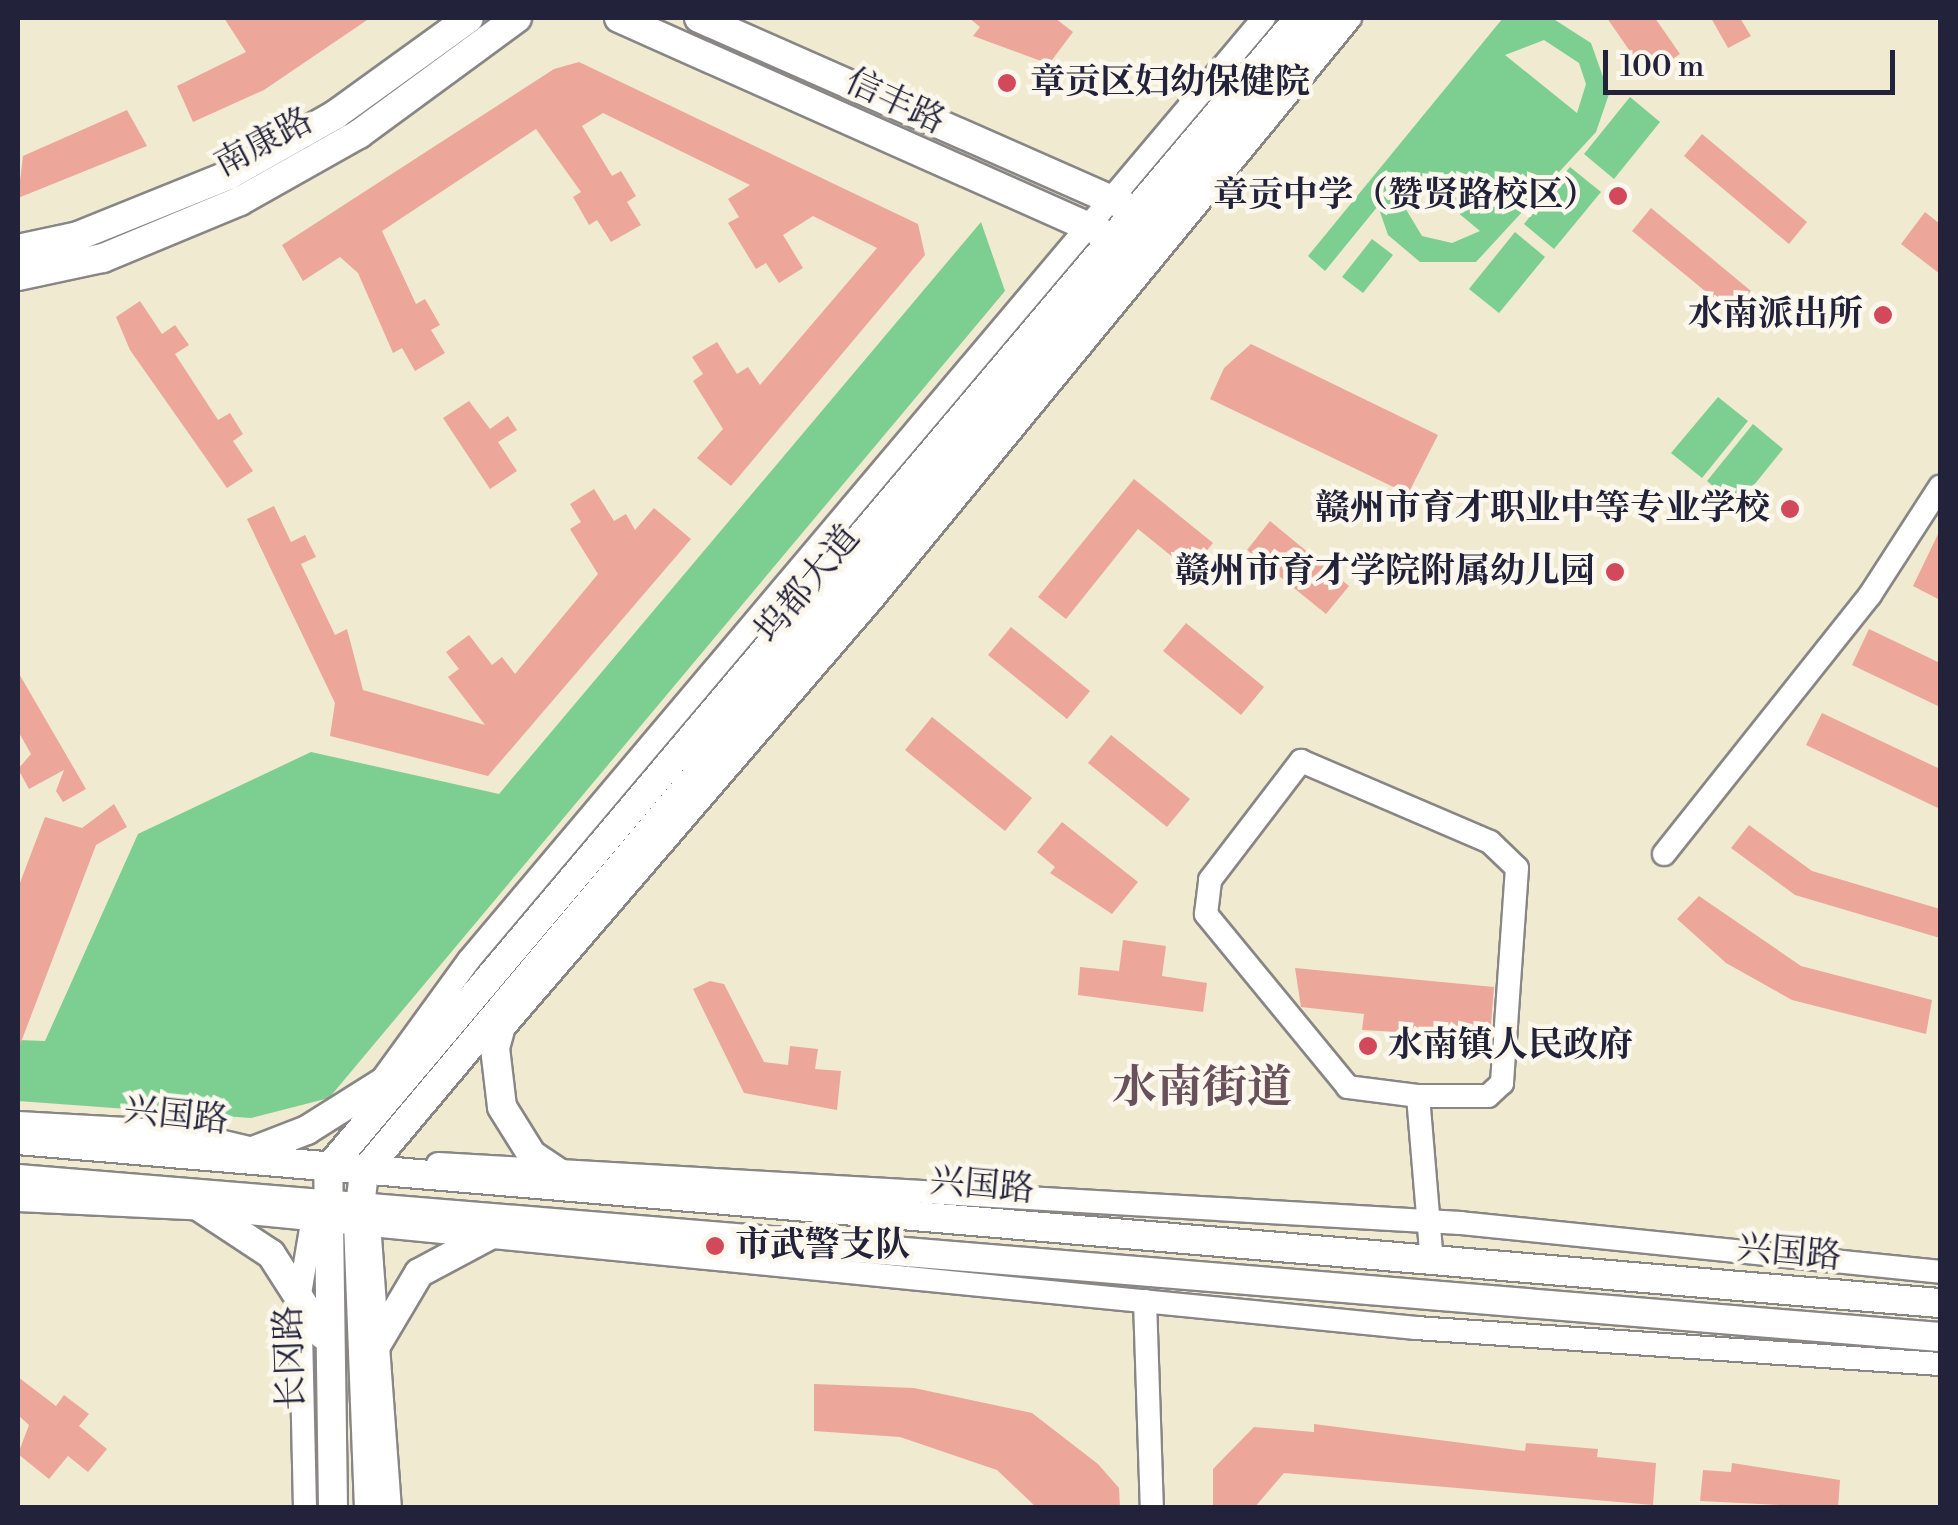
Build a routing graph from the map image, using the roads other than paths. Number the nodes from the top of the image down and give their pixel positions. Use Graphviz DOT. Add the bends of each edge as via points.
graph roads {
  1 [pos="469,18"];
  2 [pos="517,18"];
  3 [pos="620,18"];
  4 [pos="699,18"];
  5 [pos="1264,18"];
  6 [pos="1299,18"];
  7 [pos="1332,18"];
  8 [pos="1350,18"];
  9 [pos="1140,213"];
  10 [pos="1116,241"];
  11 [pos="18,249"];
  12 [pos="18,276"];
  13 [pos="1940,487"];
  14 [pos="1664,854"];
  15 [pos="514,992"];
  16 [pos="467,1002"];
  17 [pos="497,1035"];
  18 [pos="374,1090"];
  19 [pos="1418,1096"];
  20 [pos="18,1123"];
  21 [pos="18,1140"];
  22 [pos="259,1151"];
  23 [pos="194,1153"];
  24 [pos="327,1164"];
  25 [pos="544,1166"];
  26 [pos="374,1168"];
  27 [pos="18,1180"];
  28 [pos="154,1189"];
  29 [pos="596,1192"];
  30 [pos="18,1200"];
  31 [pos="209,1209"];
  32 [pos="319,1214"];
  33 [pos="364,1217"];
  34 [pos="1428,1221"];
  35 [pos="526,1223"];
  36 [pos="472,1238"];
  37 [pos="1432,1261"];
  38 [pos="1940,1272"];
  39 [pos="300,1294"];
  40 [pos="1145,1301"];
  41 [pos="1940,1303"];
  42 [pos="380,1326"];
  43 [pos="1940,1338"];
  44 [pos="329,1350"];
  45 [pos="1940,1364"];
  46 [pos="364,1375"];
  47 [pos="305,1508"];
  48 [pos="333,1508"];
  49 [pos="369,1508"];
  50 [pos="390,1508"];
  51 [pos="1152,1508"];
  1 -- 11 [label="main road, 南康路" via="335,115 230,175 78,236"];
  2 -- 12 [label="main road, 南康路" via="359,134 240,201 103,258"];
  3 -- 10 [label="main road, 信丰路"];
  4 -- 9 [label="main road, 信丰路"];
  5 -- 9 [label="street"];
  6 -- 9 [label="main road, 坞都大道"];
  7 -- 9 [label="main road, 坞都大道"];
  8 -- 17 [label="street" via="872,600"];
  9 -- 10 [label="main road, 坞都大道"];
  9 -- 10 [label="street"];
  10 -- 15 [label="main road, 坞都大道"];
  10 -- 16 [label="main road, 坞都大道"];
  10 -- 18 [label="street" via="505,916"];
  13 -- 14 [label="street" via="1870,595"];
  15 -- 17 [label="main road"];
  15 -- 26 [label="main road, 坞都大道"];
  16 -- 18 [label="main road"];
  16 -- 24 [label="main road, 坞都大道"];
  17 -- 25 [label="main road" via="502,1107"];
  17 -- 26 [label="street"];
  18 -- 22 [label="main road"];
  18 -- 24 [label="street"];
  19 -- 19 [label="street" via="1488,1096 1502,1083 1517,868 1490,842 1301,761 1210,880 1206,914 1324,1066 1348,1087"];
  19 -- 34 [label="street"];
  20 -- 22 [label="street" via="181,1132"];
  21 -- 23 [label="main road, 兴国路"];
  22 -- 23 [label="main road"];
  22 -- 24 [label="street"];
  23 -- 24 [label="main road, 兴国路"];
  24 -- 26 [label="main road, 兴国路"];
  24 -- 32 [label="main road"];
  25 -- 26 [label="street"];
  25 -- 29 [label="main road"];
  25 -- 34 [label="street"];
  26 -- 29 [label="main road, 兴国路"];
  26 -- 33 [label="main road"];
  27 -- 28 [label="main road, 兴国路"];
  28 -- 31 [label="main road"];
  28 -- 32 [label="main road, 兴国路"];
  29 -- 37 [label="main road, 兴国路"];
  30 -- 31 [label="street"];
  31 -- 32 [label="street"];
  31 -- 39 [label="main road" via="266,1248"];
  32 -- 33 [label="main road, 兴国路"];
  32 -- 39 [label="street"];
  32 -- 44 [label="main road, 长冈路"];
  33 -- 35 [label="main road, 兴国路"];
  33 -- 36 [label="street"];
  33 -- 42 [label="street"];
  33 -- 46 [label="main road, 长冈路"];
  34 -- 37 [label="street"];
  34 -- 38 [label="street"];
  35 -- 36 [label="main road"];
  35 -- 43 [label="main road, 兴国路"];
  36 -- 40 [label="street"];
  36 -- 42 [label="main road" via="419,1273"];
  37 -- 41 [label="main road, 兴国路"];
  39 -- 44 [label="main road"];
  39 -- 47 [label="street"];
  40 -- 45 [label="street"];
  40 -- 51 [label="street"];
  42 -- 46 [label="main road"];
  42 -- 50 [label="street"];
  44 -- 48 [label="main road, 长冈路"];
  46 -- 49 [label="main road, 长冈路"];
}
